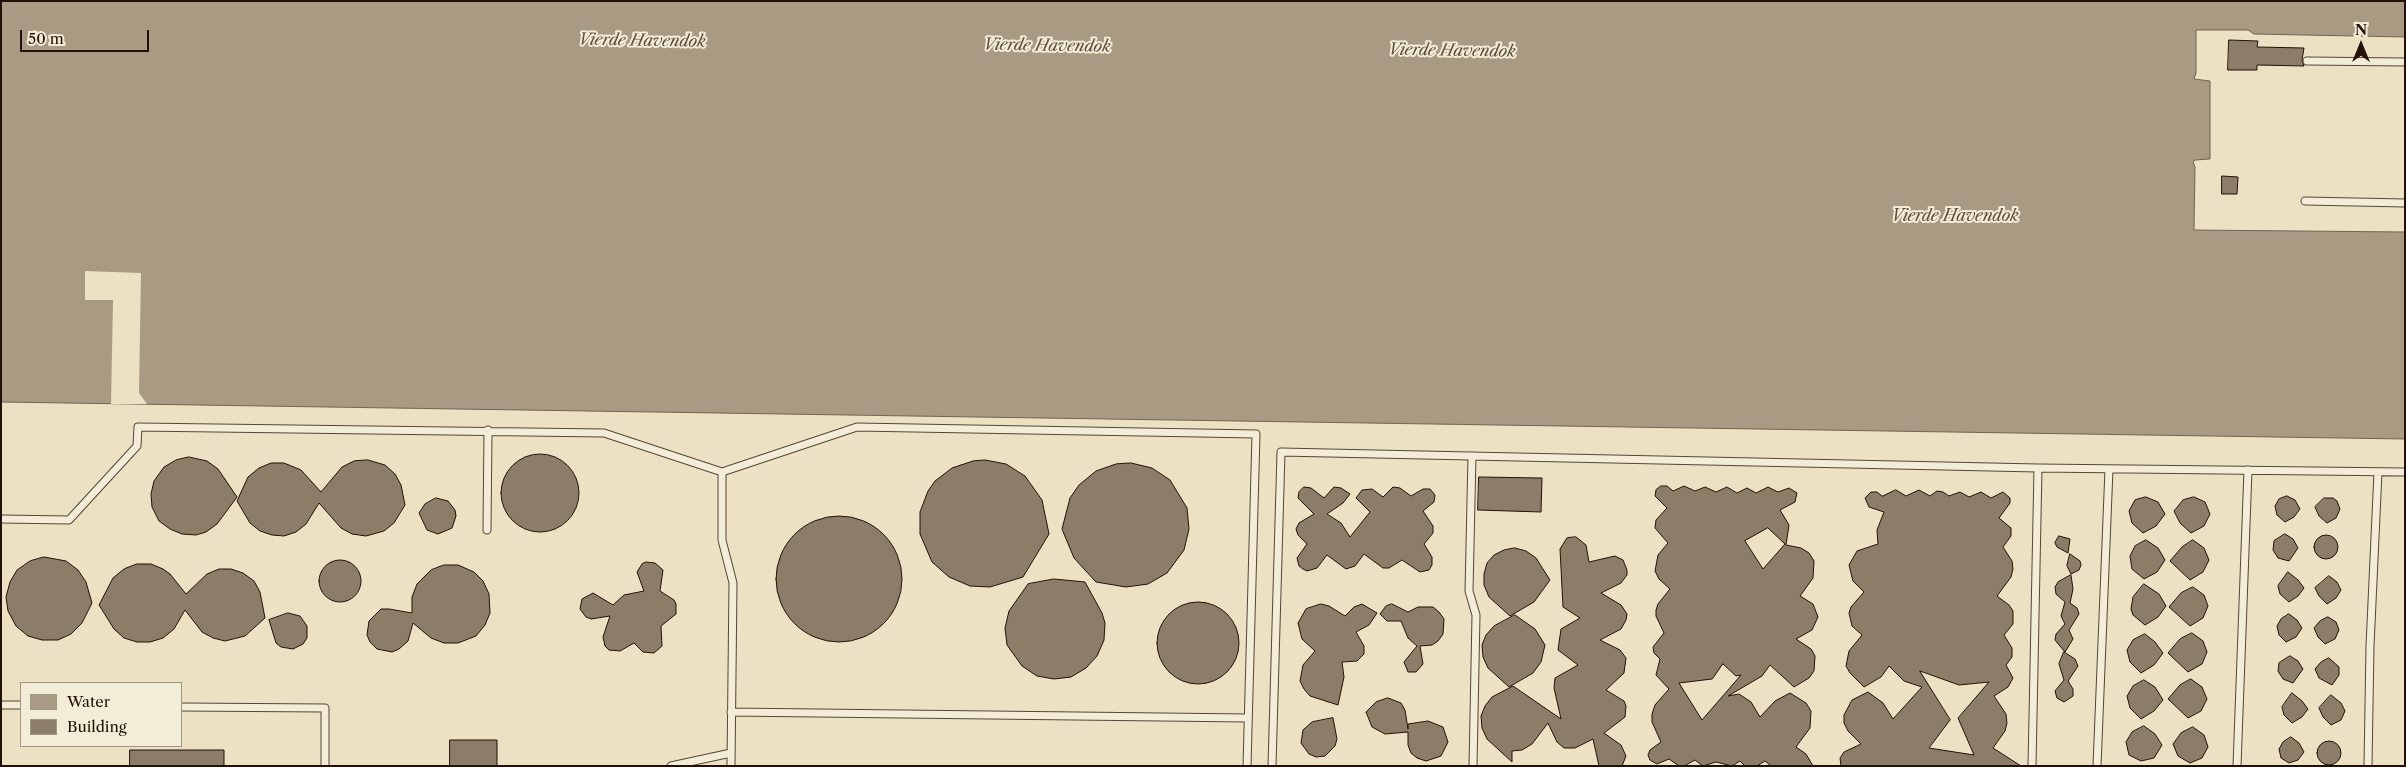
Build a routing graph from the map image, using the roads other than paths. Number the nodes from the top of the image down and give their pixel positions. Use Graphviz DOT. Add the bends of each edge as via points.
graph roads {
  1 [pos="2307,61"];
  2 [pos="2405,62"];
  3 [pos="2305,202"];
  4 [pos="2405,203"];
  5 [pos="488,430"];
  6 [pos="1472,456"];
  7 [pos="2038,468"];
  8 [pos="2109,469"];
  9 [pos="2248,470"];
  10 [pos="722,472"];
  11 [pos="2378,472"];
  12 [pos="2405,472"];
  13 [pos="1,519"];
  14 [pos="487,530"];
  15 [pos="1,705"];
  16 [pos="20,706"];
  17 [pos="182,707"];
  18 [pos="731,712"];
  19 [pos="1248,718"];
  20 [pos="731,753"];
  21 [pos="325,766"];
  22 [pos="671,766"];
  23 [pos="730,766"];
  24 [pos="1247,766"];
  25 [pos="1272,766"];
  26 [pos="1473,766"];
  27 [pos="2032,766"];
  28 [pos="2097,766"];
  29 [pos="2237,766"];
  30 [pos="2368,766"];
  1 -- 2 [label="lane"];
  3 -- 4 [label="lane"];
  5 -- 10 [label="lane" via="604,433"];
  5 -- 13 [label="lane" via="138,427 137,446 69,520"];
  5 -- 14 [label="lane"];
  6 -- 7 [label="lane"];
  6 -- 25 [label="lane" via="1281,452"];
  6 -- 26 [label="lane" via="1469,590 1476,615"];
  7 -- 8 [label="lane"];
  7 -- 27 [label="lane"];
  8 -- 9 [label="lane"];
  8 -- 28 [label="lane"];
  9 -- 11 [label="lane"];
  9 -- 29 [label="lane"];
  10 -- 18 [label="lane" via="722,540 733,583"];
  10 -- 19 [label="lane" via="857,427 1256,434"];
  11 -- 12 [label="lane"];
  11 -- 30 [label="lane"];
  15 -- 16 [label="lane"];
  17 -- 21 [label="lane" via="325,708"];
  18 -- 19 [label="lane"];
  18 -- 20 [label="lane"];
  19 -- 24 [label="lane"];
  20 -- 22 [label="lane"];
  20 -- 23 [label="lane"];
}
